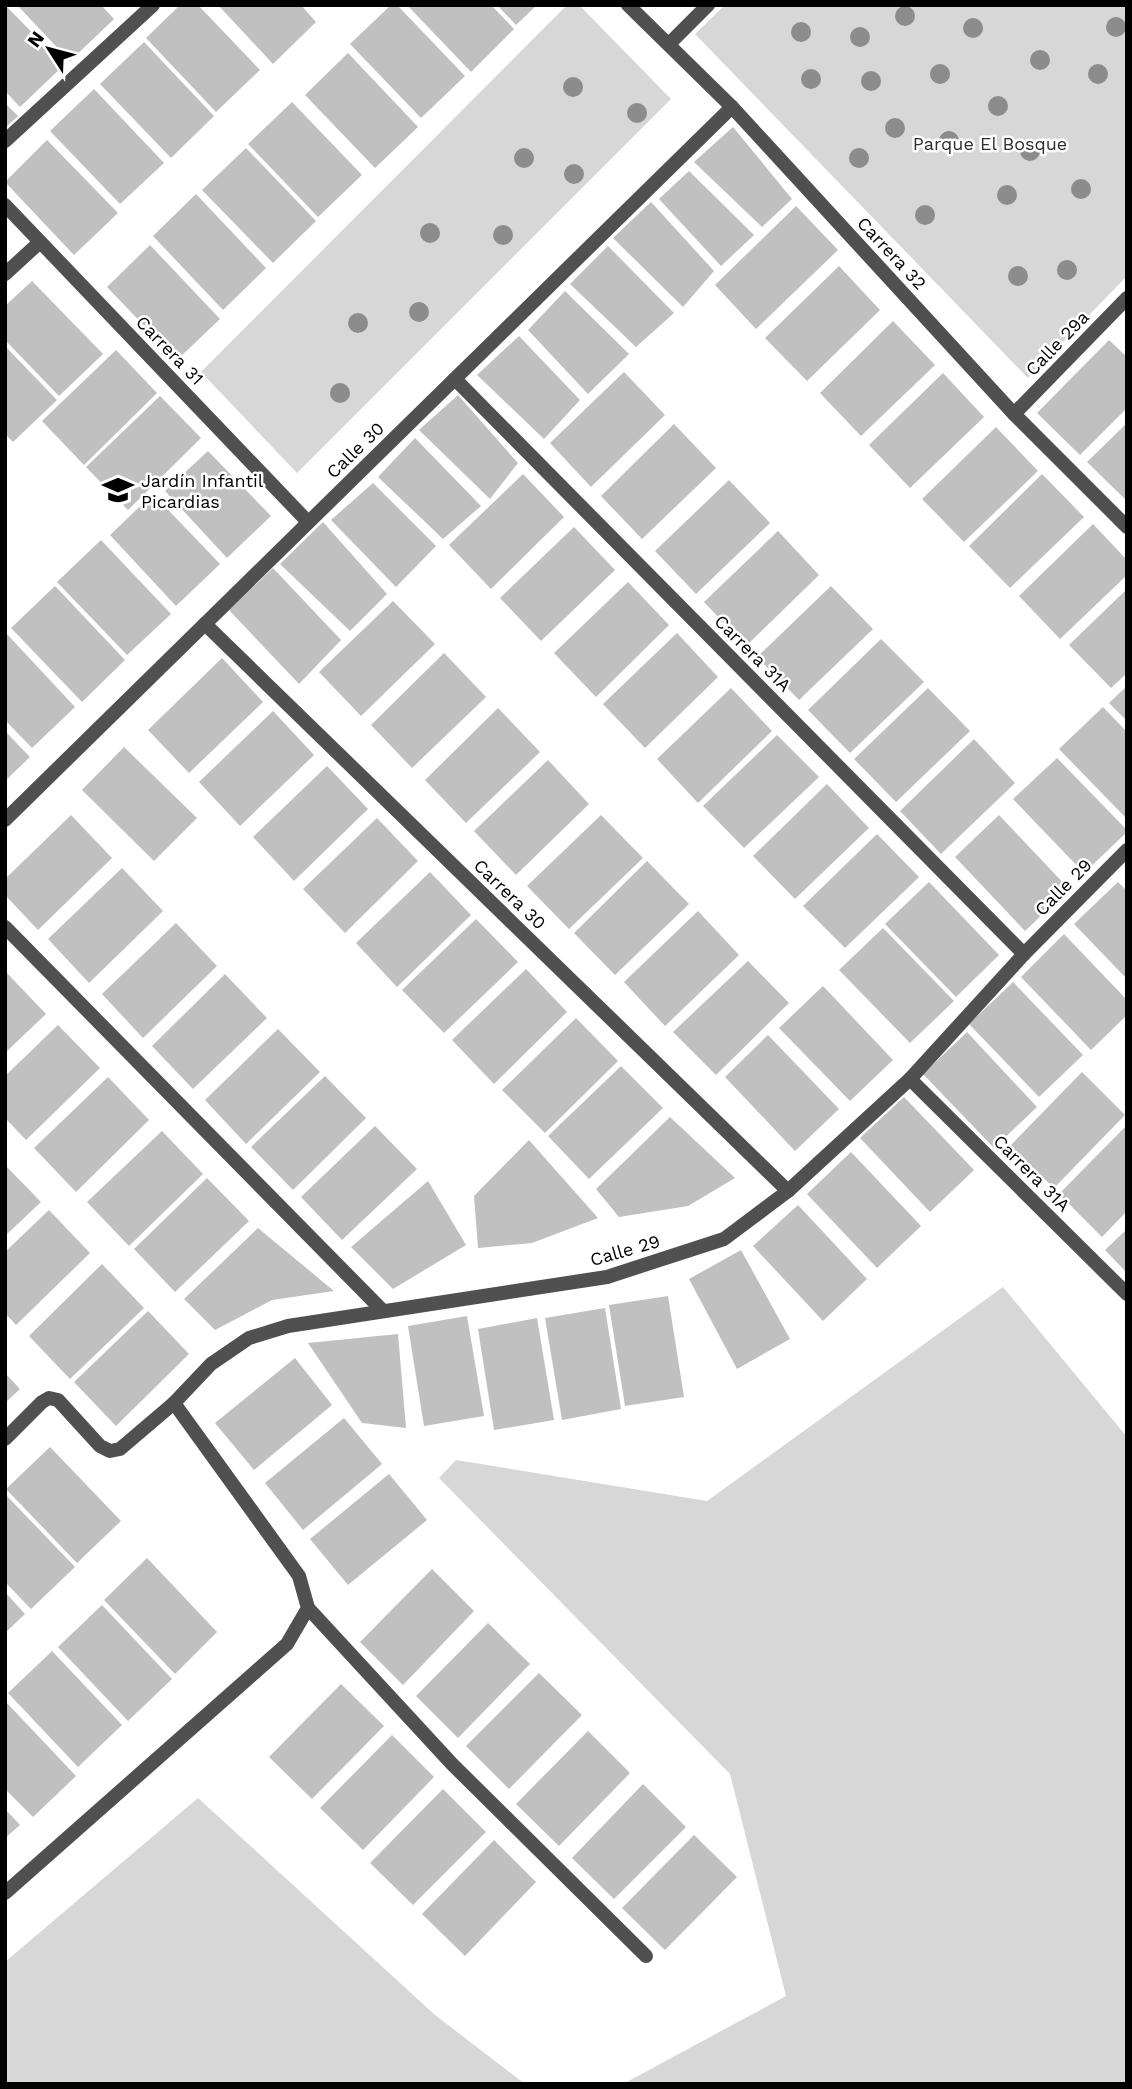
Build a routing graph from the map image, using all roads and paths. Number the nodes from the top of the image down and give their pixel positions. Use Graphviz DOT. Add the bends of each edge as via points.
graph roads {
  1 [pos="152,5"];
  2 [pos="628,5"];
  3 [pos="708,5"];
  4 [pos="669,44"];
  5 [pos="732,107"];
  6 [pos="5,141"];
  7 [pos="5,205"];
  8 [pos="40,242"];
  9 [pos="5,274"];
  10 [pos="1127,298"];
  11 [pos="455,379"];
  12 [pos="1014,414"];
  13 [pos="308,522"];
  14 [pos="1127,527"];
  15 [pos="205,624"];
  16 [pos="5,820"];
  17 [pos="1127,850"];
  18 [pos="5,927"];
  19 [pos="1024,954"];
  20 [pos="910,1079"];
  21 [pos="788,1191"];
  22 [pos="1127,1294"];
  23 [pos="382,1310"];
  24 [pos="174,1403"];
  25 [pos="5,1439"];
  26 [pos="308,1608"];
  27 [pos="5,1893"];
  28 [pos="646,1956"];
  1 -- 6 [label="street"];
  2 -- 4 [label="street, Carrera 32"];
  3 -- 4 [label="street"];
  4 -- 5 [label="street, Carrera 32"];
  5 -- 11 [label="street, Calle 30"];
  5 -- 12 [label="street, Carrera 32"];
  7 -- 8 [label="street, Carrera 31"];
  8 -- 9 [label="street"];
  8 -- 13 [label="street, Carrera 31"];
  10 -- 12 [label="street, Calle 29a"];
  11 -- 13 [label="street, Calle 30"];
  11 -- 19 [label="street, Carrera 31A"];
  12 -- 14 [label="street, Carrera 32"];
  13 -- 15 [label="street, Calle 30"];
  15 -- 16 [label="street, Calle 30"];
  15 -- 21 [label="street, Carrera 30"];
  17 -- 19 [label="street, Calle 29"];
  18 -- 23 [label="street"];
  19 -- 20 [label="street, Calle 29"];
  20 -- 21 [label="street, Calle 29"];
  20 -- 22 [label="street, Carrera 31A"];
  21 -- 23 [label="street, Calle 29" via="724,1240 607,1277"];
  23 -- 24 [label="street, Calle 29" via="288,1326 249,1338 211,1364"];
  24 -- 25 [label="street, Calle 29" via="120,1449 100,1446 58,1400 49,1398"];
  24 -- 26 [label="street" via="299,1576"];
  26 -- 27 [label="street" via="287,1644"];
  26 -- 28 [label="street" via="452,1764"];
}
